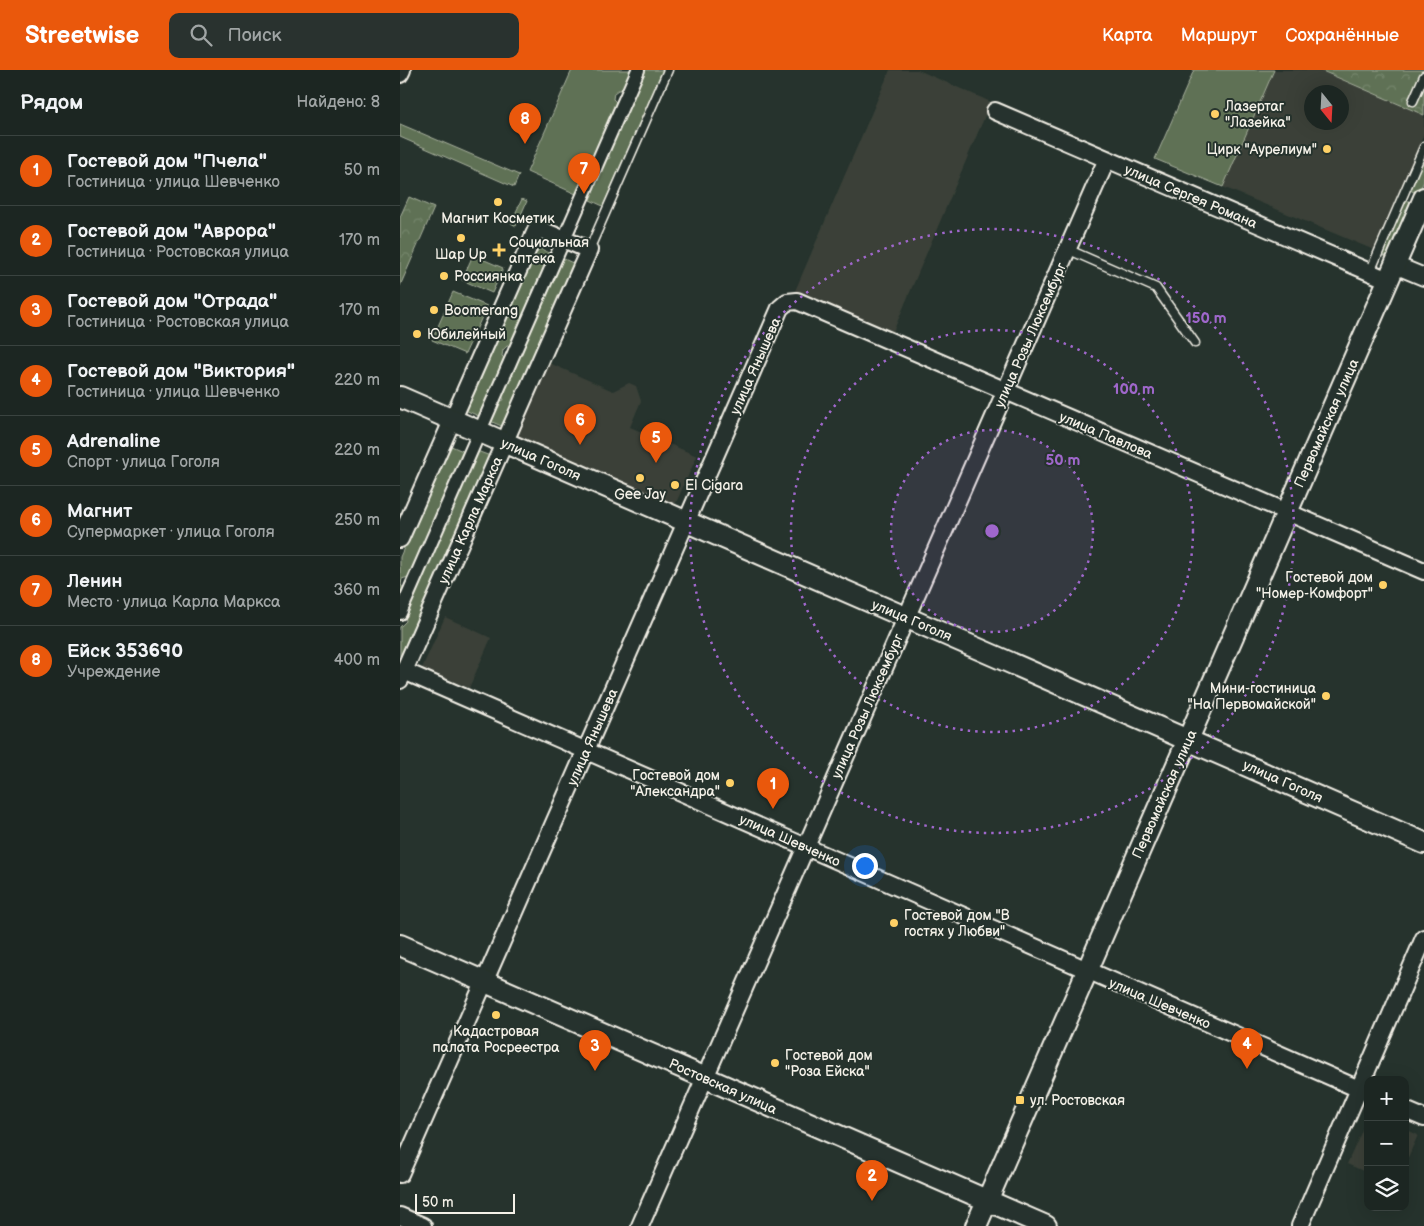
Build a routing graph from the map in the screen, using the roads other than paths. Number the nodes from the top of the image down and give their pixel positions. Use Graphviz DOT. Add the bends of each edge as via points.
graph roads {
  1 [pos="402,70"];
  2 [pos="638,70"];
  3 [pos="668,70"];
  4 [pos="400,74"];
  5 [pos="1424,76"];
  6 [pos="1413,100"];
  7 [pos="994,111"];
  8 [pos="1424,147"];
  9 [pos="1107,159"];
  10 [pos="1424,198"];
  11 [pos="564,239"];
  12 [pos="1067,249"];
  13 [pos="588,250"];
  14 [pos="1370,272"];
  15 [pos="1392,272"];
  16 [pos="1424,277"];
  17 [pos="787,302"];
  18 [pos="1195,343"];
  19 [pos="1005,391"];
  20 [pos="400,397"];
  21 [pos="452,420"];
  22 [pos="479,432"];
  23 [pos="504,443"];
  24 [pos="1287,512"];
  25 [pos="685,522"];
  26 [pos="400,540"];
  27 [pos="1424,571"];
  28 [pos="400,613"];
  29 [pos="906,617"];
  30 [pos="402,676"];
  31 [pos="1188,740"];
  32 [pos="585,751"];
  33 [pos="1424,843"];
  34 [pos="806,847"];
  35 [pos="1424,938"];
  36 [pos="400,945"];
  37 [pos="1087,972"];
  38 [pos="484,981"];
  39 [pos="705,1078"];
  40 [pos="1363,1091"];
  41 [pos="1409,1112"];
  42 [pos="1424,1118"];
  43 [pos="400,1174"];
  44 [pos="987,1201"];
  45 [pos="400,1216"];
  46 [pos="423,1226"];
  47 [pos="640,1226"];
  48 [pos="976,1226"];
  49 [pos="1046,1226"];
  50 [pos="1300,1226"];
  1 -- 4 [label="street"];
  2 -- 11 [label="street"];
  3 -- 13 [label="lane"];
  5 -- 6 [label="lane"];
  7 -- 9 [label="street, улица Сергея Романа"];
  8 -- 14 [label="lane"];
  9 -- 12 [label="street, улица Розы Люксембург"];
  9 -- 14 [label="street, улица Сергея Романа"];
  10 -- 15 [label="street, Первомайская улица"];
  11 -- 13 [label="street"];
  11 -- 21 [label="street" via="537,228"];
  11 -- 22 [label="street"];
  12 -- 18 [label="lane" via="1156,288"];
  12 -- 19 [label="street, улица Розы Люксембург"];
  13 -- 23 [label="street, улица Карла Маркса"];
  14 -- 15 [label="street, улица Сергея Романа"];
  15 -- 16 [label="street, улица Сергея Романа"];
  15 -- 24 [label="street, Первомайская улица"];
  17 -- 19 [label="street, улица Павлова" via="796,301"];
  17 -- 25 [label="street, улица Янышева" via="780,308"];
  19 -- 24 [label="street, улица Павлова"];
  19 -- 29 [label="street, улица Розы Люксембург"];
  20 -- 21 [label="street, улица Гоголя"];
  21 -- 22 [label="street, улица Гоголя"];
  21 -- 26 [label="street"];
  22 -- 23 [label="street, улица Гоголя"];
  22 -- 28 [label="street"];
  23 -- 25 [label="street, улица Гоголя"];
  23 -- 30 [label="street, улица Карла Маркса"];
  24 -- 27 [label="street, улица Павлова"];
  24 -- 31 [label="street, Первомайская улица"];
  25 -- 29 [label="street, улица Гоголя"];
  25 -- 32 [label="street, улица Янышева"];
  29 -- 31 [label="street, улица Гоголя"];
  29 -- 34 [label="street, улица Розы Люксембург"];
  30 -- 32 [label="street, улица Шевченко"];
  31 -- 33 [label="street, улица Гоголя"];
  31 -- 37 [label="street, Первомайская улица"];
  32 -- 34 [label="street, улица Шевченко"];
  32 -- 38 [label="street, улица Янышева"];
  34 -- 37 [label="street, улица Шевченко"];
  34 -- 39 [label="street, улица Розы Люксембург"];
  35 -- 40 [label="street"];
  36 -- 38 [label="street, Ростовская улица"];
  37 -- 40 [label="street, улица Шевченко"];
  37 -- 44 [label="street, Первомайская улица"];
  38 -- 39 [label="street, Ростовская улица"];
  38 -- 43 [label="street, улица Янышева"];
  39 -- 44 [label="street, Ростовская улица"];
  39 -- 47 [label="street, улица Розы Люксембург"];
  40 -- 50 [label="street"];
  41 -- 42 [label="street"];
  44 -- 48 [label="street, Первомайская улица"];
  44 -- 49 [label="street, Ростовская улица"];
  45 -- 46 [label="street"];
}
